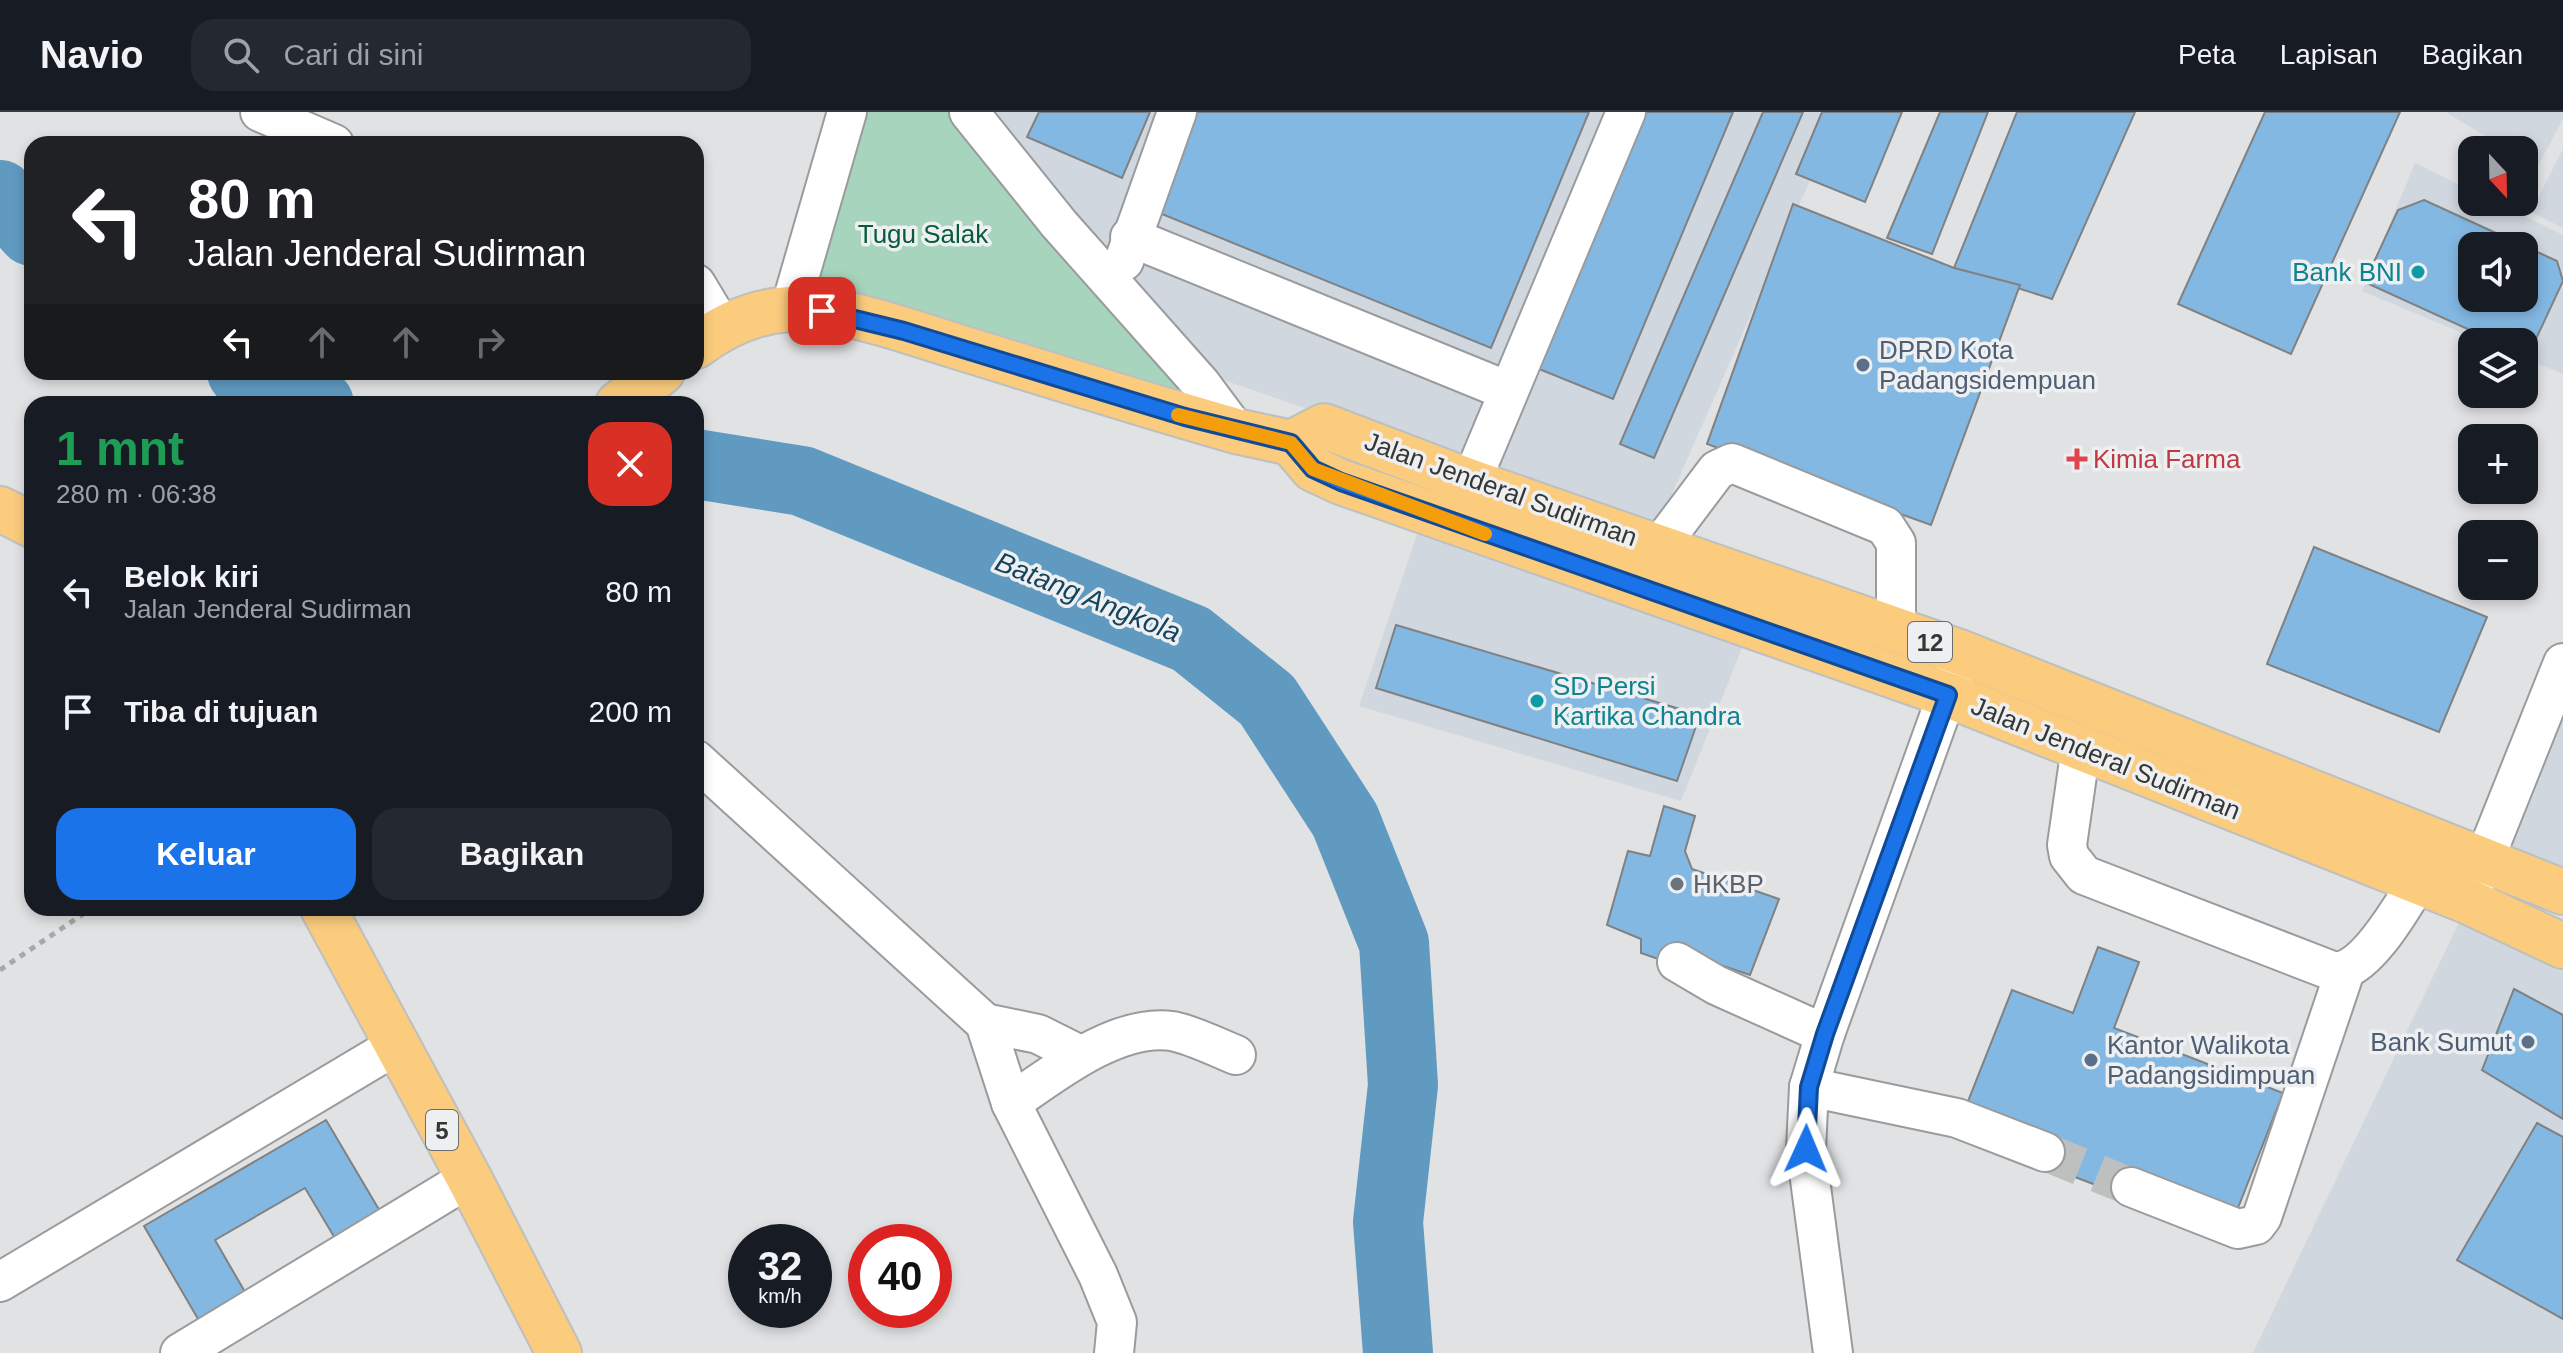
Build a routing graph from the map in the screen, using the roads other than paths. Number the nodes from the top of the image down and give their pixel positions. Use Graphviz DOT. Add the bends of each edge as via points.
graph roads {
  1 [pos="260,112"];
  2 [pos="847,112"];
  3 [pos="969,112"];
  4 [pos="1177,112"];
  5 [pos="1626,112"];
  6 [pos="316,136"];
  7 [pos="1130,237"];
  8 [pos="1117,290"];
  9 [pos="790,309"];
  10 [pos="704,317"];
  11 [pos="709,337"];
  12 [pos="651,380"];
  13 [pos="1508,391"];
  14 [pos="629,396"];
  15 [pos="1236,431"];
  16 [pos="1291,443"];
  17 [pos="1471,482"];
  18 [pos="0,509"];
  19 [pos="24,521"];
  20 [pos="1659,547"];
  21 [pos="1896,629"];
  22 [pos="1962,653"];
  23 [pos="2563,663"];
  24 [pos="1948,695"];
  25 [pos="2081,747"];
  26 [pos="704,767"];
  27 [pos="2484,859"];
  28 [pos="2418,881"];
  29 [pos="2563,892"];
  30 [pos="2467,901"];
  31 [pos="327,916"];
  32 [pos="2563,946"];
  33 [pos="1677,962"];
  34 [pos="2345,971"];
  35 [pos="985,1023"];
  36 [pos="1825,1034"];
  37 [pos="395,1046"];
  38 [pos="1080,1055"];
  39 [pos="1236,1055"];
  40 [pos="1809,1087"];
  41 [pos="1011,1103"];
  42 [pos="2045,1152"];
  43 [pos="469,1178"];
  44 [pos="2131,1187"];
  45 [pos="0,1282"];
  46 [pos="180,1353"];
  47 [pos="559,1353"];
  48 [pos="1114,1353"];
  49 [pos="1833,1353"];
  1 -- 6 [label="street"];
  2 -- 9 [label="street"];
  3 -- 8 [label="street"];
  4 -- 7 [label="street"];
  5 -- 13 [label="street"];
  7 -- 8 [label="street"];
  7 -- 13 [label="street"];
  8 -- 15 [label="street"];
  9 -- 11 [label="highway" via="767,312"];
  9 -- 15 [label="highway" via="822,311 904,331"];
  10 -- 11 [label="street"];
  12 -- 14 [label="highway"];
  13 -- 17 [label="street"];
  15 -- 16 [label="highway"];
  16 -- 17 [label="highway, Jalan Jenderal Sudirman / 12" via="1324,426"];
  16 -- 24 [label="highway, Jalan Jenderal Sudirman / 12" via="1313,469 1341,482"];
  17 -- 20 [label="highway, Jalan Jenderal Sudirman / 12"];
  18 -- 19 [label="highway"];
  20 -- 21 [label="highway, Jalan Jenderal Sudirman / 12"];
  20 -- 21 [label="street" via="1717,470 1732,463 1885,526 1896,543"];
  21 -- 22 [label="highway, Jalan Jenderal Sudirman / 12"];
  22 -- 24 [label="street"];
  22 -- 27 [label="highway, Jalan Jenderal Sudirman / 12"];
  23 -- 27 [label="street"];
  24 -- 25 [label="highway, Jalan Jenderal Sudirman / 12"];
  24 -- 36 [label="street"];
  25 -- 28 [label="highway, Jalan Jenderal Sudirman / 12"];
  25 -- 34 [label="street" via="2067,845 2084,875 2335,972"];
  26 -- 35 [label="street"];
  27 -- 29 [label="highway, Jalan Jenderal Sudirman / 12"];
  27 -- 30 [label="street"];
  28 -- 30 [label="highway, Jalan Jenderal Sudirman / 12"];
  28 -- 34 [label="street" via="2363,959"];
  30 -- 32 [label="highway, Jalan Jenderal Sudirman / 12"];
  31 -- 37 [label="highway, 5"];
  33 -- 36 [label="street"];
  34 -- 44 [label="street" via="2256,1225 2238,1229"];
  35 -- 38 [label="street" via="1038,1034"];
  35 -- 41 [label="street"];
  36 -- 40 [label="street"];
  37 -- 43 [label="highway, 5"];
  37 -- 45 [label="street"];
  38 -- 39 [label="street" via="1126,1037 1171,1031"];
  38 -- 41 [label="street"];
  40 -- 42 [label="street" via="1957,1118"];
  40 -- 49 [label="street" via="1806,1149"];
  41 -- 48 [label="street" via="1098,1275 1117,1322"];
  43 -- 46 [label="street"];
  43 -- 47 [label="highway, 5"];
}
